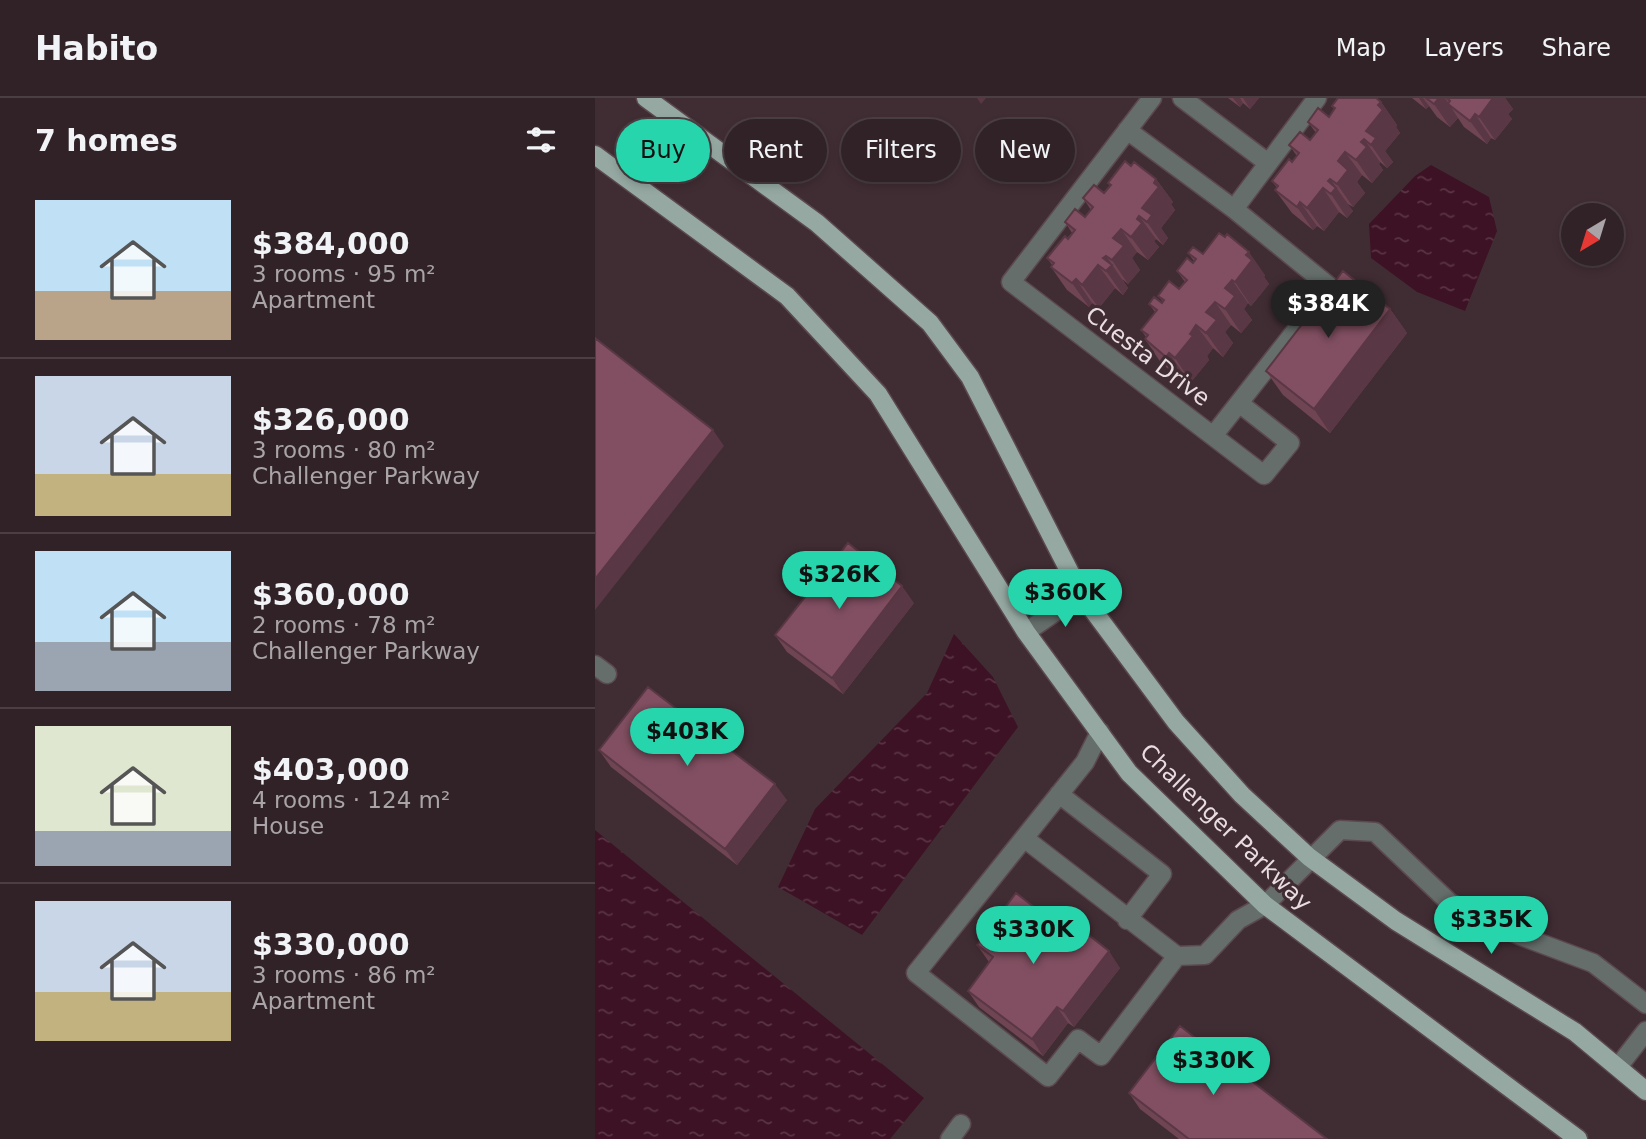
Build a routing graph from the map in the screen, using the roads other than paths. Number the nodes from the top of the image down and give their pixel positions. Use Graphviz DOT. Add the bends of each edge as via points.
graph roads {
  1 [pos="646,98"];
  2 [pos="1152,98"];
  3 [pos="1181,98"];
  4 [pos="1317,98"];
  5 [pos="1127,130"];
  6 [pos="595,155"];
  7 [pos="1268,163"];
  8 [pos="1234,209"];
  9 [pos="1239,403"];
  10 [pos="1213,436"];
  11 [pos="1081,594"];
  12 [pos="1026,632"];
  13 [pos="1100,732"];
  14 [pos="1059,794"];
  15 [pos="1024,838"];
  16 [pos="1309,857"];
  17 [pos="1265,905"];
  18 [pos="1127,920"];
  19 [pos="1177,956"];
  20 [pos="1646,1004"];
  21 [pos="1646,1031"];
  22 [pos="1618,1067"];
  23 [pos="1646,1091"];
  24 [pos="961,1124"];
  25 [pos="950,1139"];
  26 [pos="1578,1139"];
  1 -- 11 [label="main road, Challenger Parkway" via="817,223 930,323 970,377"];
  2 -- 5 [label="street, Cuesta Drive"];
  3 -- 7 [label="street"];
  4 -- 7 [label="street"];
  5 -- 8 [label="street"];
  5 -- 10 [label="street, Cuesta Drive" via="1011,282"];
  6 -- 12 [label="main road, Challenger Parkway" via="787,296 878,394"];
  7 -- 8 [label="street"];
  8 -- 9 [label="street, Cuesta Drive" via="1330,287"];
  9 -- 10 [label="street, Cuesta Drive"];
  9 -- 10 [label="street" via="1290,443 1264,475"];
  11 -- 12 [label="street"];
  11 -- 16 [label="main road, Challenger Parkway" via="1176,722 1243,795"];
  12 -- 13 [label="main road, Challenger Parkway"];
  13 -- 14 [label="street" via="1085,762"];
  13 -- 17 [label="main road, Challenger Parkway" via="1129,773"];
  14 -- 15 [label="street"];
  14 -- 18 [label="street" via="1162,874"];
  15 -- 18 [label="street"];
  15 -- 19 [label="street" via="916,973 1048,1077 1078,1039 1101,1056"];
  16 -- 17 [label="street"];
  16 -- 20 [label="street" via="1340,830 1375,832 1450,903 1593,963"];
  16 -- 22 [label="main road, Challenger Parkway" via="1397,921 1575,1032"];
  17 -- 19 [label="street" via="1238,920 1205,955"];
  17 -- 26 [label="main road, Challenger Parkway"];
  18 -- 19 [label="street"];
  21 -- 22 [label="street"];
  22 -- 23 [label="main road, Challenger Parkway"];
  24 -- 25 [label="street"];
}
